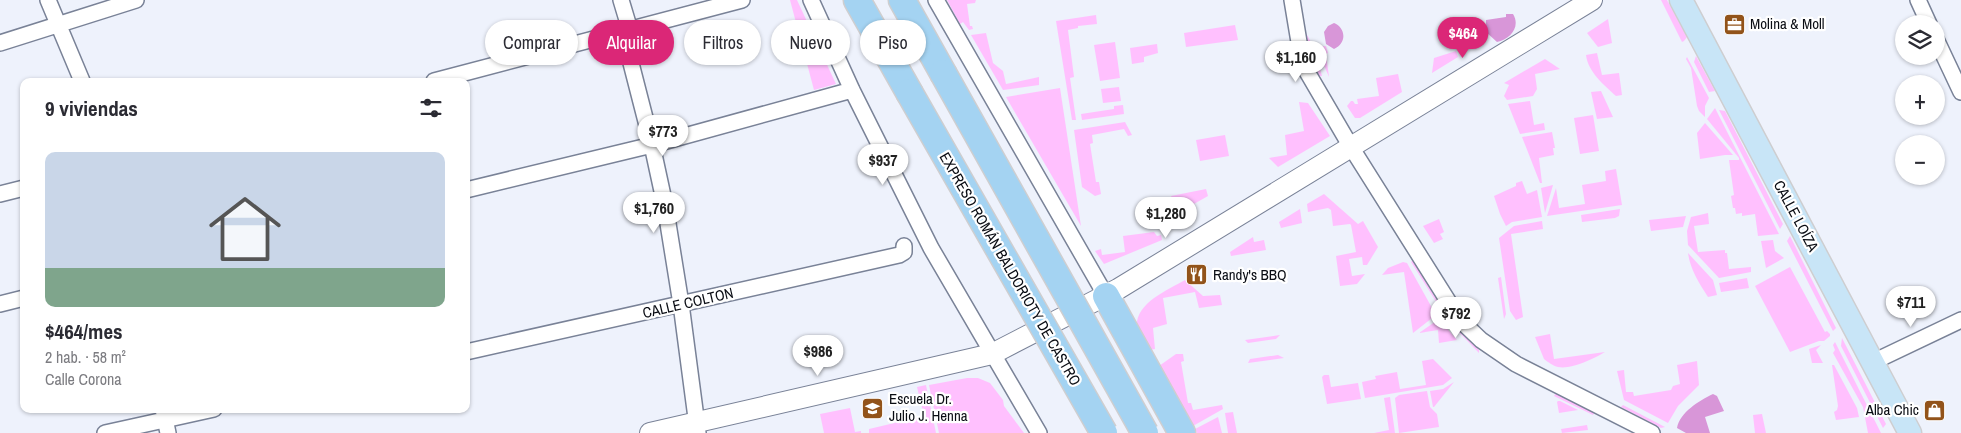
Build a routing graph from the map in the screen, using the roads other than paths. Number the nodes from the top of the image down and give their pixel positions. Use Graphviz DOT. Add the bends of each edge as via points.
graph roads {
  1 [pos="48,0"];
  2 [pos="136,0"];
  3 [pos="622,0"];
  4 [pos="742,0"];
  5 [pos="811,0"];
  6 [pos="857,0"];
  7 [pos="902,0"];
  8 [pos="936,0"];
  9 [pos="1292,0"];
  10 [pos="1592,0"];
  11 [pos="1681,0"];
  12 [pos="1918,0"];
  13 [pos="1925,15"];
  14 [pos="625,20"];
  15 [pos="668,20"];
  16 [pos="59,26"];
  17 [pos="588,41"];
  18 [pos="0,43"];
  19 [pos="1945,58"];
  20 [pos="634,65"];
  21 [pos="81,78"];
  22 [pos="446,78"];
  23 [pos="852,90"];
  24 [pos="1961,92"];
  25 [pos="652,145"];
  26 [pos="1351,147"];
  27 [pos="20,189"];
  28 [pos="470,189"];
  29 [pos="0,194"];
  30 [pos="904,246"];
  31 [pos="1106,296"];
  32 [pos="20,299"];
  33 [pos="0,304"];
  34 [pos="681,304"];
  35 [pos="1961,320"];
  36 [pos="470,351"];
  37 [pos="992,354"];
  38 [pos="1873,362"];
  39 [pos="197,413"];
  40 [pos="166,420"];
  41 [pos="697,428"];
  42 [pos="105,433"];
  43 [pos="650,433"];
  44 [pos="1039,433"];
  45 [pos="1104,433"];
  46 [pos="1145,433"];
  47 [pos="1182,433"];
  48 [pos="1652,433"];
  49 [pos="1910,433"];
  1 -- 16 [label="street"];
  2 -- 16 [label="street"];
  3 -- 14 [label="street"];
  4 -- 15 [label="street"];
  5 -- 23 [label="street"];
  6 -- 45 [label="highway, EXPRESO ROMÁN BALDORIOTY DE CASTRO, bridge"];
  7 -- 46 [label="highway, bridge"];
  8 -- 31 [label="street"];
  9 -- 26 [label="street" via="1306,70"];
  10 -- 26 [label="street"];
  11 -- 38 [label="main road, CALLE LOÍZA"];
  12 -- 13 [label="street"];
  16 -- 18 [label="street"];
  16 -- 21 [label="street"];
  17 -- 22 [label="street"];
  19 -- 24 [label="street"];
  20 -- 25 [label="street"];
  23 -- 25 [label="street"];
  23 -- 37 [label="street" via="930,248"];
  25 -- 28 [label="street"];
  25 -- 34 [label="street"];
  26 -- 31 [label="street"];
  26 -- 48 [label="street" via="1470,332 1516,364"];
  27 -- 29 [label="street"];
  30 -- 34 [label="street, CALLE COLTON" via="904,252 899,255"];
  31 -- 37 [label="street"];
  31 -- 47 [label="highway"];
  32 -- 33 [label="street"];
  34 -- 36 [label="street, CALLE COLTON"];
  34 -- 41 [label="street"];
  35 -- 38 [label="street"];
  37 -- 41 [label="street"];
  37 -- 44 [label="street"];
  38 -- 49 [label="main road, CALLE LOÍZA"];
  39 -- 40 [label="street"];
  40 -- 42 [label="street"];
  41 -- 43 [label="street"];
}
